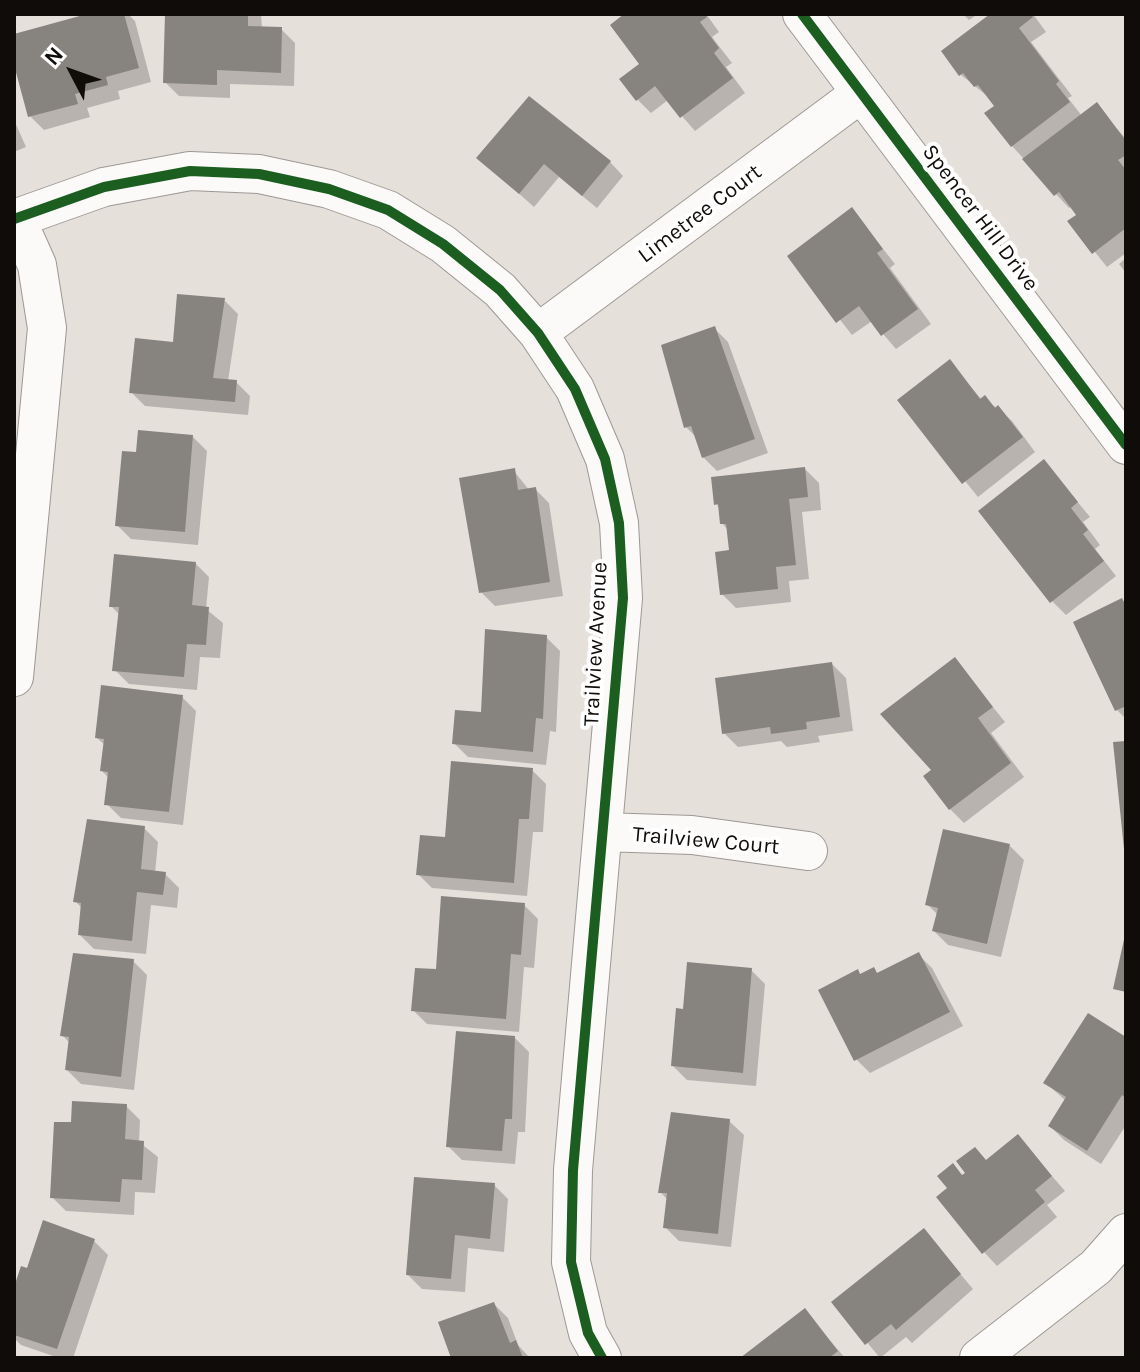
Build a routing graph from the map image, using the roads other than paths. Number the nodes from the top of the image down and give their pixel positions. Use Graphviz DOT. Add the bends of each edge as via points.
graph roads {
  1 [pos="802,14"];
  2 [pos="861,93"];
  3 [pos="15,219"];
  4 [pos="538,333"];
  5 [pos="1126,445"];
  6 [pos="14,677"];
  7 [pos="603,832"];
  8 [pos="808,851"];
  9 [pos="1126,1233"];
  10 [pos="602,1358"];
  11 [pos="979,1358"];
  1 -- 2 [label="street, Spencer Hill Drive"];
  2 -- 4 [label="street, Limetree Court"];
  2 -- 5 [label="street, Spencer Hill Drive"];
  3 -- 4 [label="street, Trailview Avenue" via="104,187 190,171 259,174 329,189 388,210 443,244 500,290"];
  3 -- 6 [label="street" via="37,265 47,328"];
  4 -- 7 [label="street, Trailview Avenue" via="575,389 605,459 619,523 623,598"];
  7 -- 8 [label="street, Trailview Court" via="692,835"];
  7 -- 10 [label="street, Trailview Avenue" via="573,1170 571,1262 588,1333"];
  9 -- 11 [label="street" via="1096,1267"];
}
